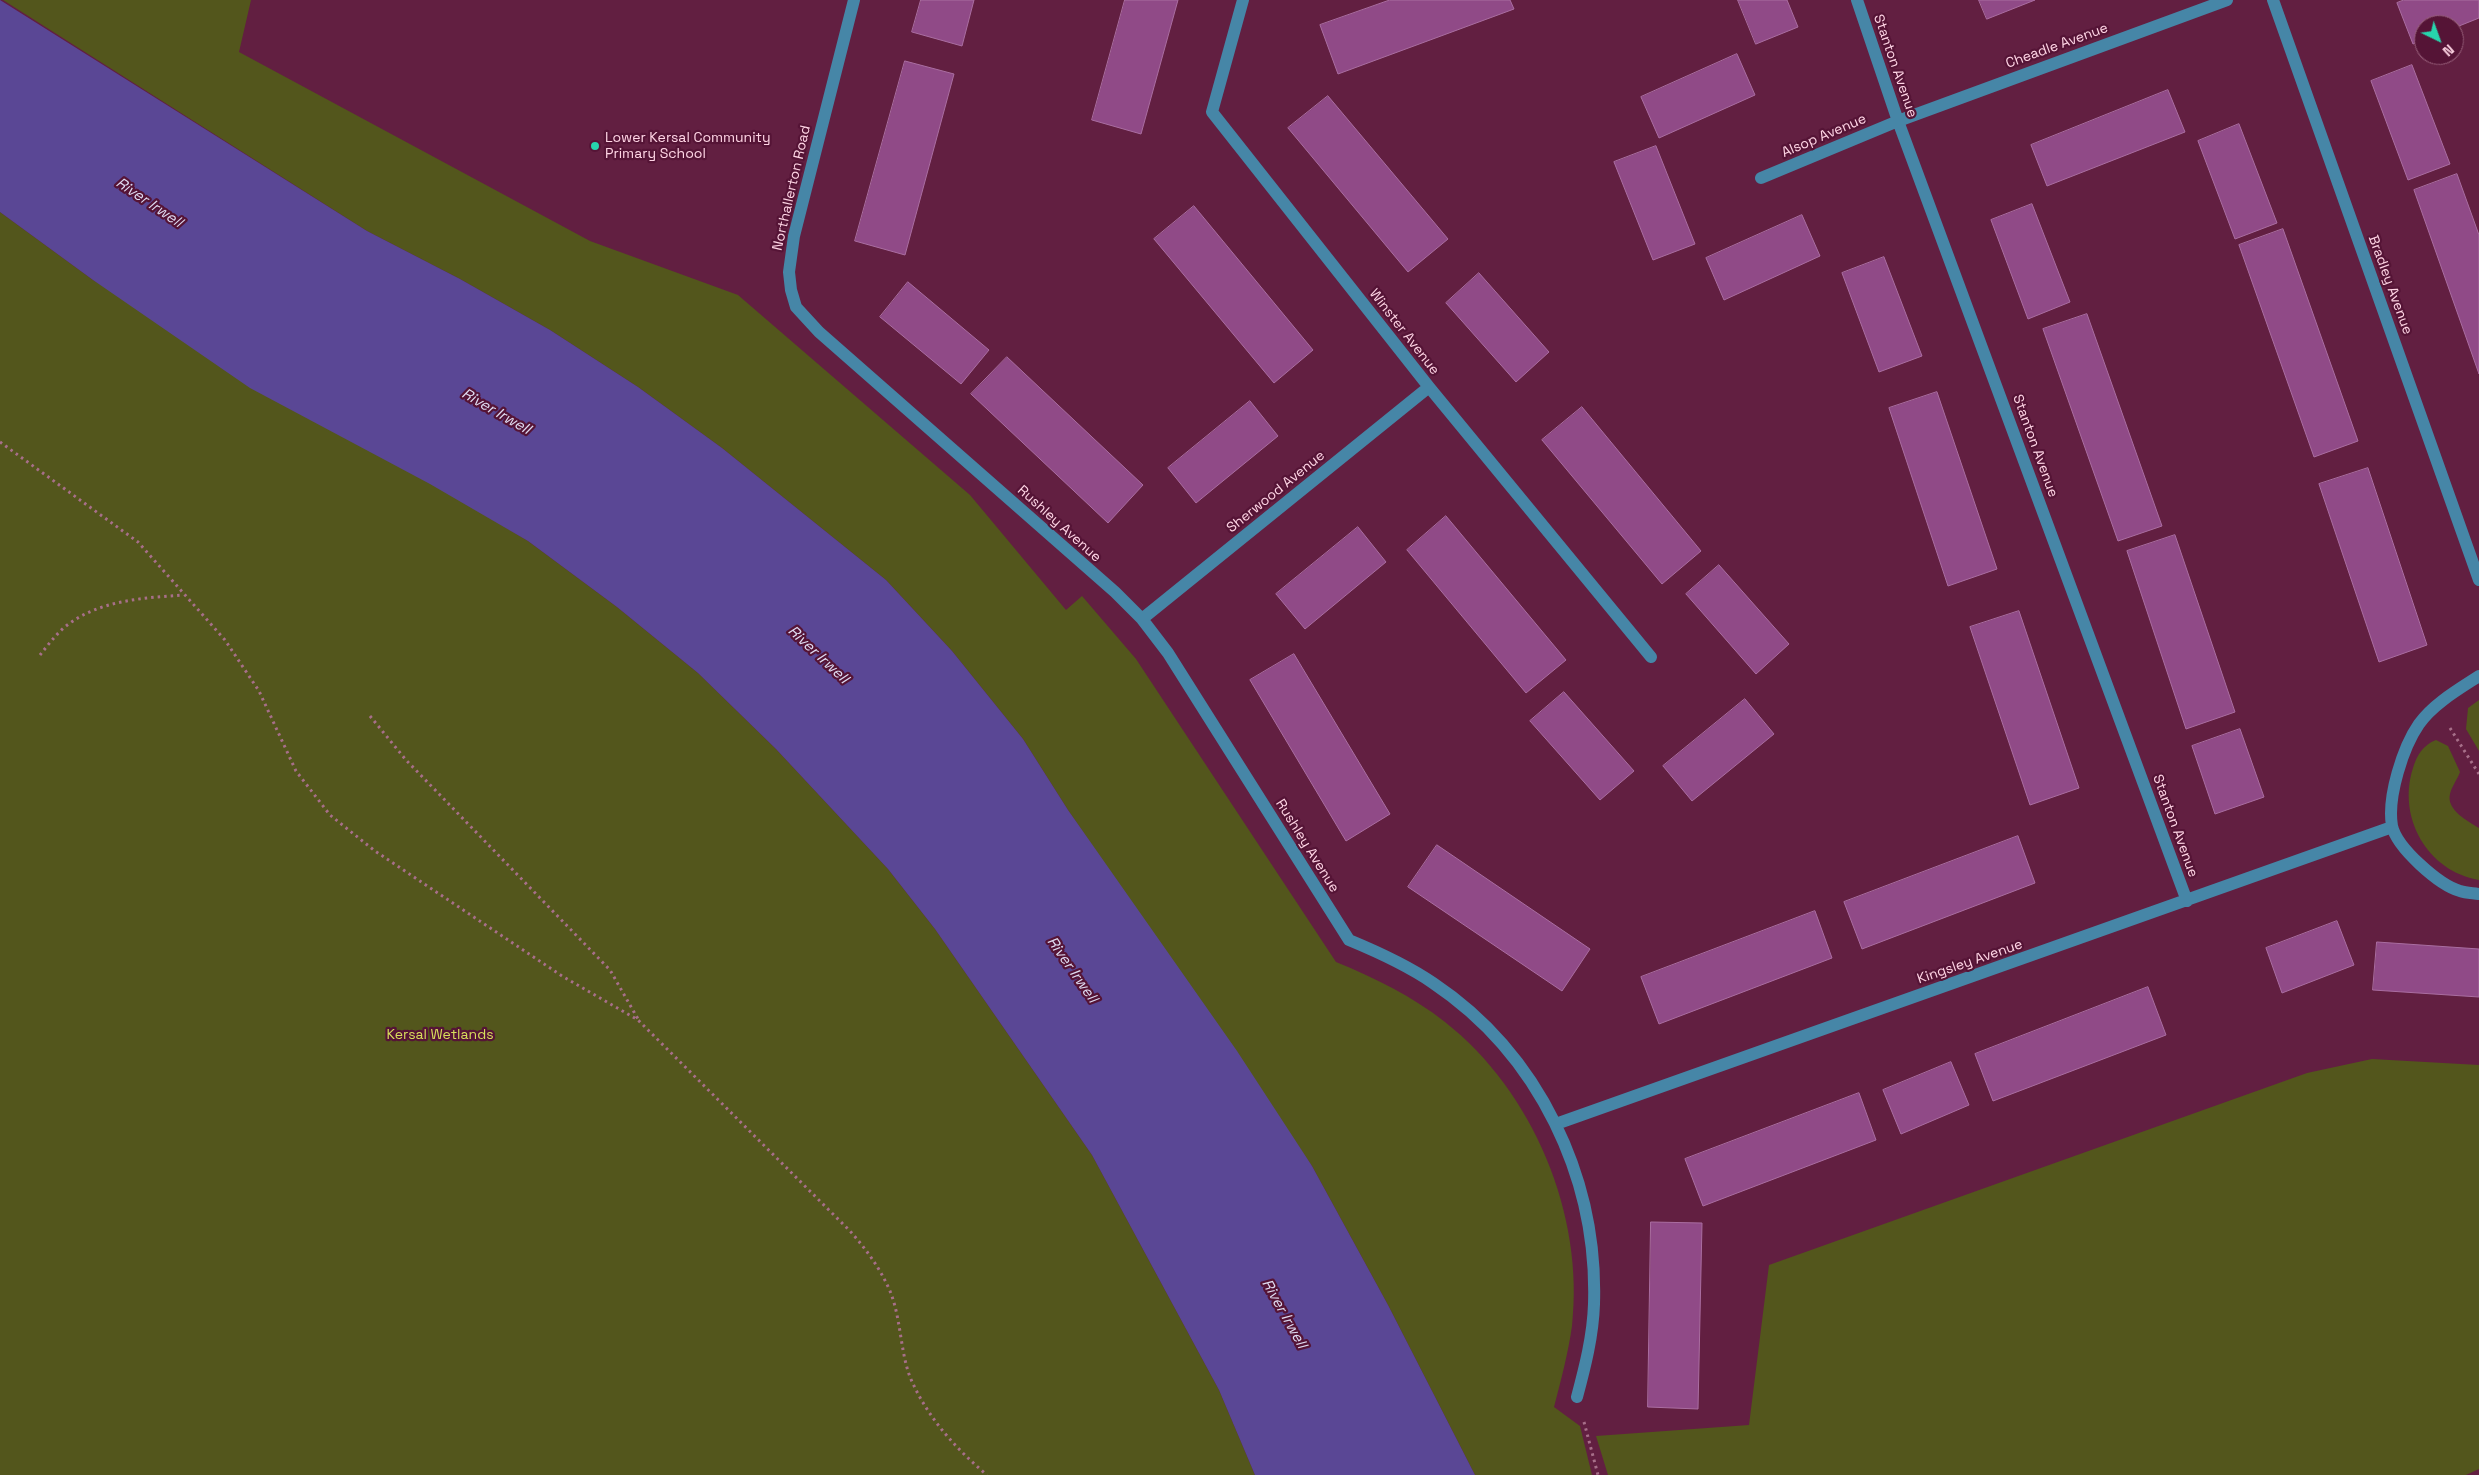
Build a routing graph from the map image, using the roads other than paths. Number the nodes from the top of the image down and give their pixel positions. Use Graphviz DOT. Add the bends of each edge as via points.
graph roads {
  1 [pos="854,0"];
  2 [pos="1243,0"];
  3 [pos="1857,0"];
  4 [pos="2227,0"];
  5 [pos="2273,0"];
  6 [pos="1898,121"];
  7 [pos="1762,178"];
  8 [pos="853,360"];
  9 [pos="1429,387"];
  10 [pos="2479,580"];
  11 [pos="1142,619"];
  12 [pos="1651,657"];
  13 [pos="2479,676"];
  14 [pos="2392,827"];
  15 [pos="2479,894"];
  16 [pos="2188,901"];
  17 [pos="1556,1124"];
  18 [pos="1577,1398"];
  1 -- 8 [label="street, Northallerton Road" via="794,236 789,272 796,307 819,332"];
  2 -- 9 [label="street, Winster Avenue" via="1212,112"];
  3 -- 6 [label="street, Stanton Avenue"];
  4 -- 6 [label="street, Cheadle Avenue"];
  5 -- 10 [label="street, Bradley Avenue"];
  6 -- 7 [label="street, Alsop Avenue"];
  6 -- 16 [label="street, Stanton Avenue"];
  8 -- 11 [label="street, Rushley Avenue"];
  9 -- 11 [label="street, Sherwood Avenue"];
  9 -- 12 [label="street, Winster Avenue"];
  11 -- 17 [label="street, Rushley Avenue" via="1168,653 1349,940 1392,958 1470,1011 1504,1045"];
  13 -- 14 [label="street" via="2434,708 2406,746 2397,771"];
  14 -- 15 [label="street" via="2404,847 2439,879 2459,891"];
  14 -- 16 [label="street, Kingsley Avenue"];
  16 -- 17 [label="street, Kingsley Avenue"];
  17 -- 18 [label="street, Rushley Avenue" via="1574,1167 1587,1212 1594,1258 1594,1306 1589,1352"];
}
